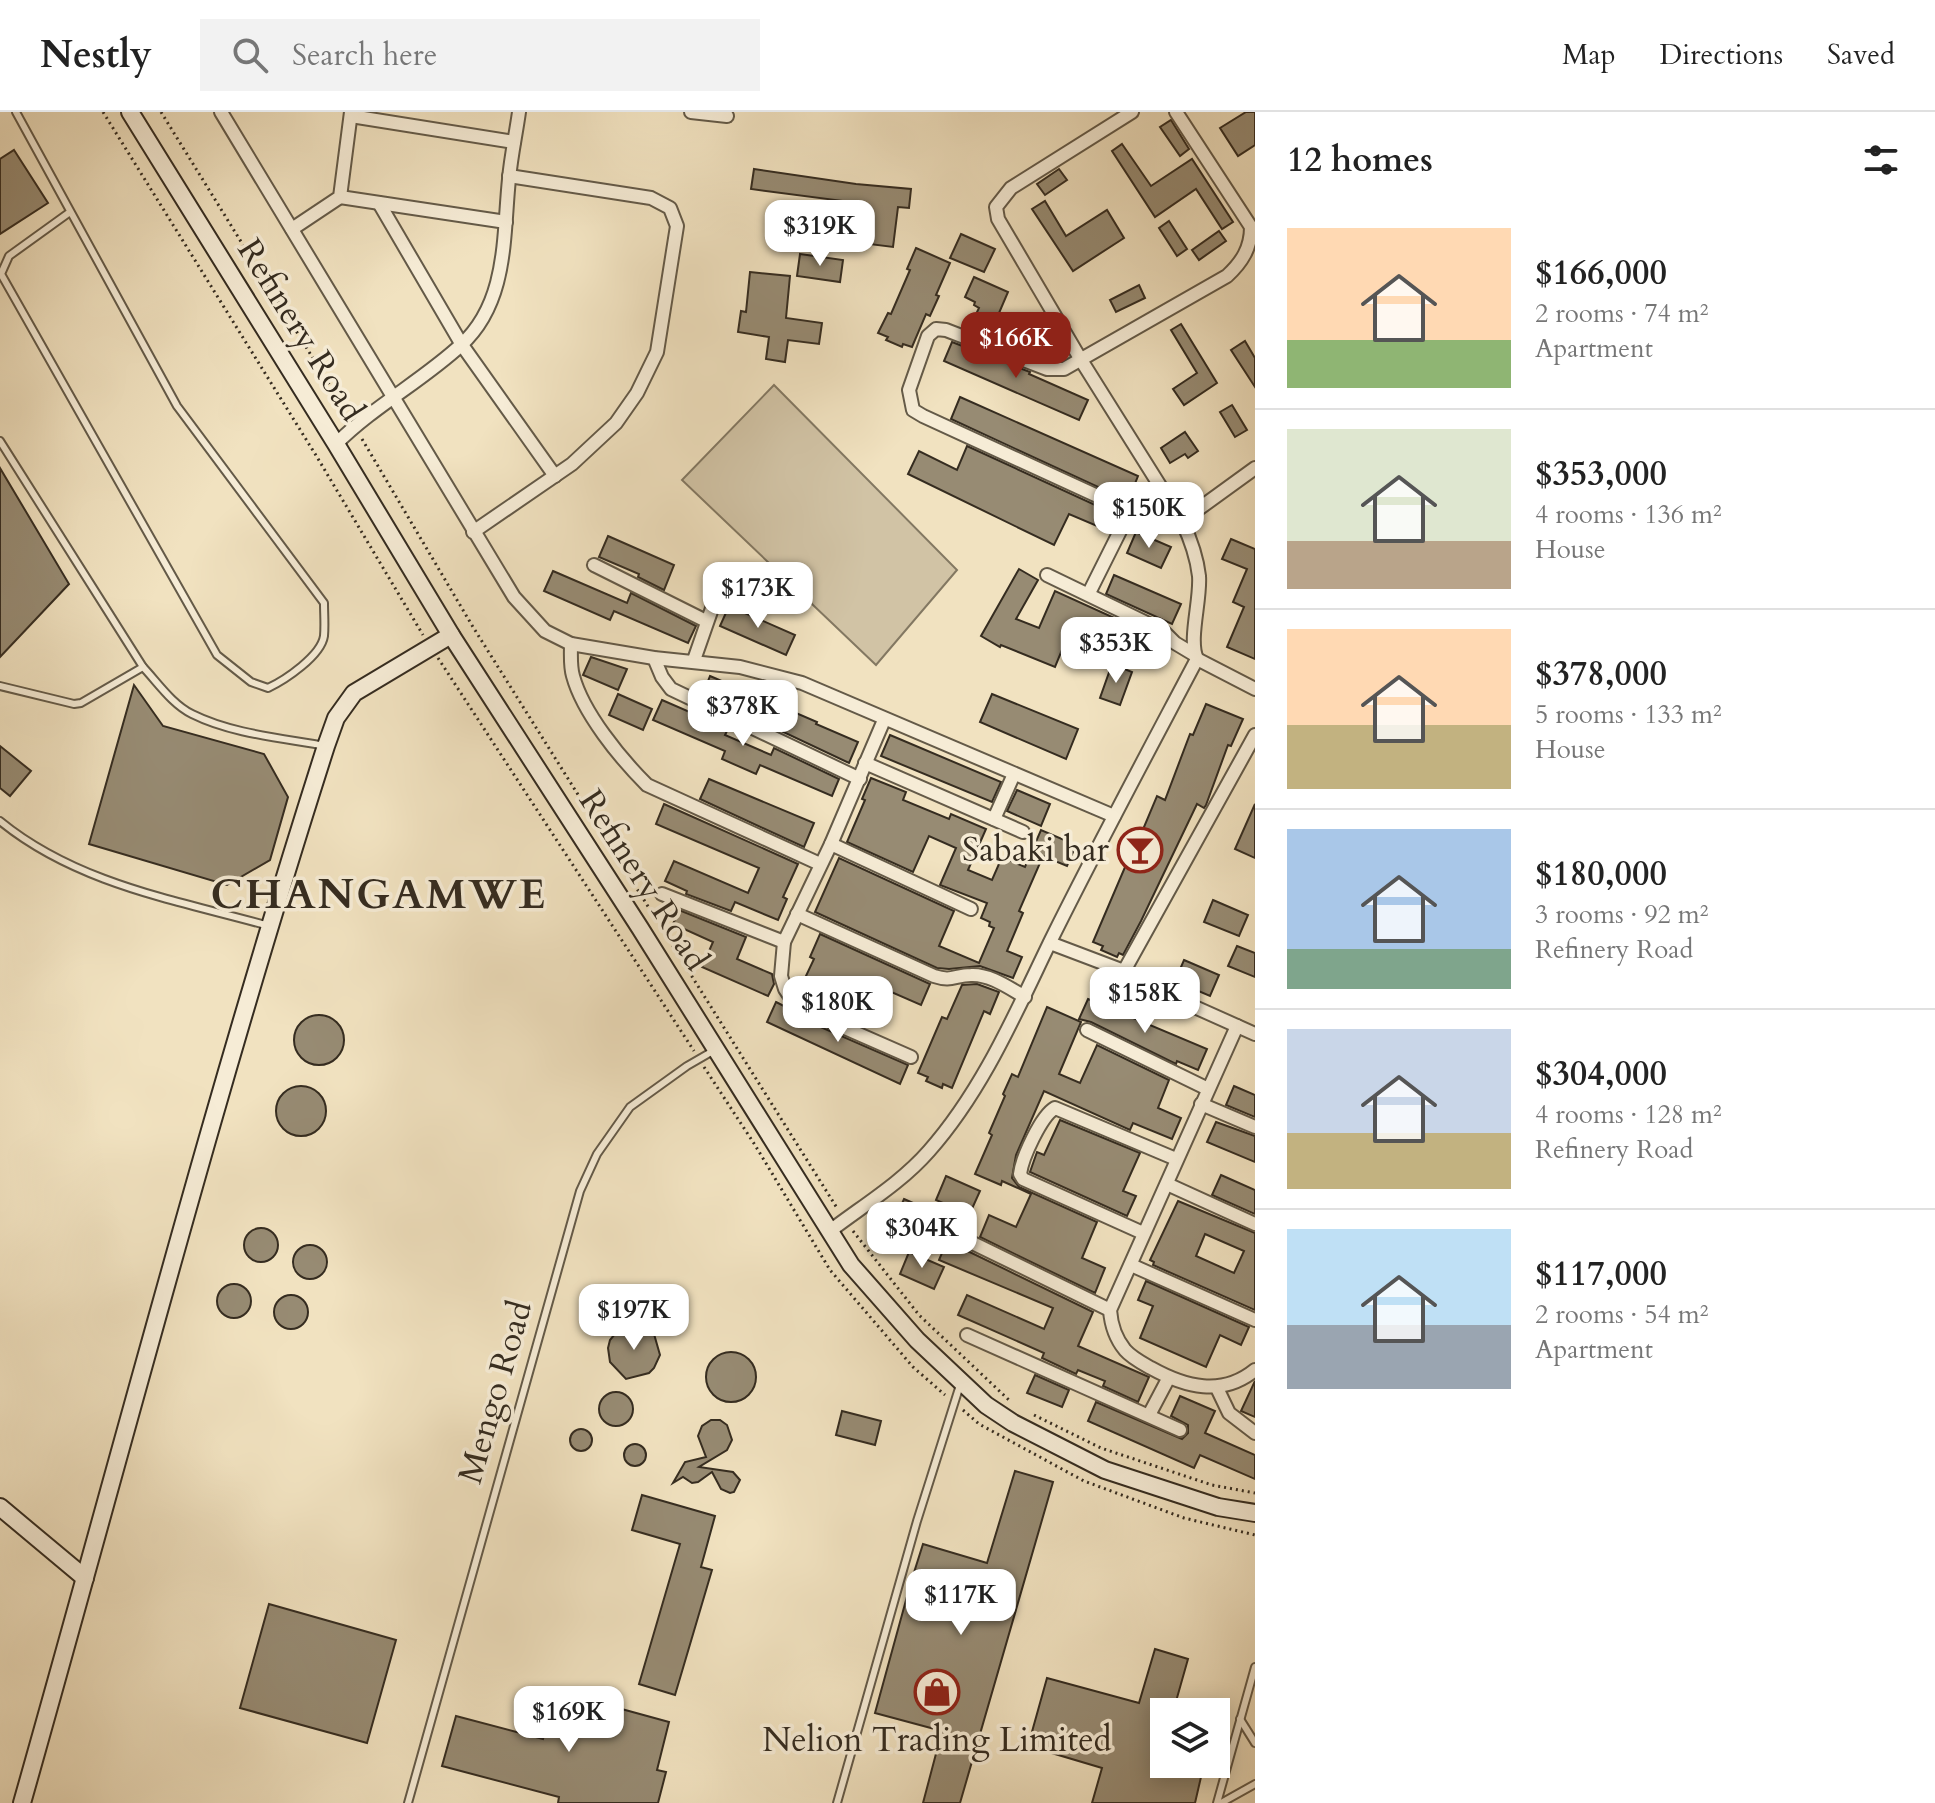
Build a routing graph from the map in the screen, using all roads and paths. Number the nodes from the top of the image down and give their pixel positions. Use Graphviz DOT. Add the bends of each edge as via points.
graph roads {
  1 [pos="16,112"];
  2 [pos="130,112"];
  3 [pos="161,112"];
  4 [pos="221,112"];
  5 [pos="519,112"];
  6 [pos="691,112"];
  7 [pos="1132,112"];
  8 [pos="1176,112"];
  9 [pos="351,114"];
  10 [pos="727,116"];
  11 [pos="514,142"];
  12 [pos="509,176"];
  13 [pos="340,197"];
  14 [pos="379,203"];
  15 [pos="70,212"];
  16 [pos="506,222"];
  17 [pos="292,229"];
  18 [pos="462,345"];
  19 [pos="1081,360"];
  20 [pos="393,398"];
  21 [pos="355,425"];
  22 [pos="0,441"];
  23 [pos="336,444"];
  24 [pos="1255,468"];
  25 [pos="555,476"];
  26 [pos="1166,497"];
  27 [pos="1130,511"];
  28 [pos="1182,521"];
  29 [pos="473,532"];
  30 [pos="594,565"];
  31 [pos="1047,575"];
  32 [pos="1089,593"];
  33 [pos="716,597"];
  34 [pos="706,621"];
  35 [pos="451,635"];
  36 [pos="571,644"];
  37 [pos="1196,657"];
  38 [pos="654,658"];
  39 [pos="694,660"];
  40 [pos="143,667"];
  41 [pos="0,686"];
  42 [pos="1255,689"];
  43 [pos="884,720"];
  44 [pos="1255,735"];
  45 [pos="326,746"];
  46 [pos="865,763"];
  47 [pos="1014,774"];
  48 [pos="860,779"];
  49 [pos="1114,816"];
  50 [pos="994,819"];
  51 [pos="0,821"];
  52 [pos="1023,832"];
  53 [pos="831,844"];
  54 [pos="820,864"];
  55 [pos="662,894"];
  56 [pos="971,909"];
  57 [pos="797,914"];
  58 [pos="269,926"];
  59 [pos="784,942"];
  60 [pos="1050,943"];
  61 [pos="1124,971"];
  62 [pos="1025,997"];
  63 [pos="1237,1026"];
  64 [pos="1087,1030"];
  65 [pos="1255,1034"];
  66 [pos="716,1050"];
  67 [pos="911,1057"];
  68 [pos="1208,1089"];
  69 [pos="1201,1104"];
  70 [pos="1255,1127"];
  71 [pos="1176,1159"];
  72 [pos="1167,1184"];
  73 [pos="844,1220"];
  74 [pos="1255,1224"];
  75 [pos="830,1231"];
  76 [pos="952,1233"];
  77 [pos="1143,1233"];
  78 [pos="1131,1265"];
  79 [pos="1110,1310"];
  80 [pos="1255,1320"];
  81 [pos="967,1335"];
  82 [pos="1255,1370"];
  83 [pos="1168,1379"];
  84 [pos="961,1382"];
  85 [pos="1217,1388"];
  86 [pos="1013,1404"];
  87 [pos="1026,1410"];
  88 [pos="1149,1415"];
  89 [pos="1180,1430"];
  90 [pos="1255,1433"];
  91 [pos="1255,1493"];
  92 [pos="0,1507"];
  93 [pos="1255,1513"];
  94 [pos="85,1578"];
  95 [pos="1255,1667"];
  96 [pos="1240,1719"];
  97 [pos="1255,1743"];
  98 [pos="1255,1784"];
  99 [pos="22,1803"];
  100 [pos="408,1803"];
  101 [pos="837,1803"];
  102 [pos="1219,1803"];
  1 -- 15 [label="lane"];
  2 -- 23 [label="main road, Refinery Road"];
  3 -- 21 [label="path"];
  4 -- 17 [label="street"];
  5 -- 11 [label="street"];
  6 -- 10 [label="street"];
  7 -- 19 [label="street" via="1011,188 996,207 998,219"];
  8 -- 19 [label="street" via="1251,227 1247,252 1227,276"];
  9 -- 11 [label="street"];
  9 -- 13 [label="street"];
  11 -- 12 [label="street"];
  12 -- 16 [label="street"];
  12 -- 25 [label="street" via="651,198 670,208 677,226 657,352 637,393 616,423"];
  13 -- 14 [label="street"];
  13 -- 17 [label="street"];
  14 -- 16 [label="street"];
  14 -- 18 [label="street"];
  15 -- 15 [label="lane" via="9,256 1,274 217,655 251,682 268,688 319,649 324,603 177,406"];
  16 -- 18 [label="street" via="490,308"];
  17 -- 20 [label="street"];
  18 -- 20 [label="street"];
  18 -- 25 [label="street"];
  19 -- 26 [label="street"];
  19 -- 27 [label="street" via="1064,369 1047,369 936,329 928,336 913,376 909,401 923,416"];
  20 -- 21 [label="street"];
  20 -- 29 [label="street"];
  21 -- 23 [label="street"];
  21 -- 73 [label="path" via="473,627"];
  22 -- 40 [label="lane"];
  23 -- 35 [label="main road, Refinery Road"];
  24 -- 28 [label="street"];
  25 -- 29 [label="street"];
  26 -- 27 [label="street"];
  26 -- 28 [label="street"];
  27 -- 32 [label="street"];
  28 -- 37 [label="street" via="1199,575"];
  29 -- 36 [label="street" via="514,597 545,631"];
  30 -- 34 [label="street"];
  31 -- 32 [label="street"];
  32 -- 37 [label="street" via="1163,631"];
  33 -- 34 [label="street"];
  34 -- 39 [label="street"];
  35 -- 45 [label="main road" via="354,693 336,718"];
  35 -- 66 [label="main road, Refinery Road"];
  36 -- 38 [label="street"];
  36 -- 54 [label="street" via="572,675 592,716 647,785"];
  37 -- 42 [label="street"];
  37 -- 49 [label="street"];
  38 -- 39 [label="street"];
  38 -- 48 [label="street" via="671,689"];
  39 -- 43 [label="street" via="802,683"];
  40 -- 41 [label="lane" via="74,704"];
  40 -- 45 [label="lane" via="191,713"];
  43 -- 46 [label="street"];
  43 -- 47 [label="street"];
  44 -- 61 [label="street"];
  45 -- 58 [label="main road"];
  46 -- 48 [label="street"];
  46 -- 50 [label="street"];
  47 -- 49 [label="street"];
  47 -- 50 [label="street"];
  48 -- 53 [label="street"];
  49 -- 60 [label="street"];
  50 -- 52 [label="street"];
  51 -- 58 [label="lane" via="53,858 97,877"];
  53 -- 54 [label="street"];
  53 -- 56 [label="street"];
  54 -- 57 [label="street"];
  55 -- 59 [label="street"];
  57 -- 59 [label="street"];
  57 -- 62 [label="street" via="934,976 986,977"];
  58 -- 94 [label="main road"];
  59 -- 67 [label="street" via="781,976 797,1007"];
  60 -- 61 [label="street"];
  60 -- 62 [label="street"];
  61 -- 63 [label="street"];
  62 -- 73 [label="street" via="944,1133 911,1170"];
  63 -- 65 [label="street"];
  63 -- 68 [label="street"];
  64 -- 68 [label="street"];
  66 -- 75 [label="main road, Refinery Road"];
  66 -- 100 [label="lane, Mengo Road" via="630,1107 597,1154 580,1191"];
  68 -- 69 [label="street"];
  69 -- 70 [label="street"];
  69 -- 71 [label="street"];
  71 -- 72 [label="street"];
  71 -- 77 [label="street" via="1055,1108 1042,1120 1025,1157 1020,1174 1028,1183"];
  72 -- 74 [label="street"];
  72 -- 77 [label="street"];
  73 -- 75 [label="street"];
  73 -- 86 [label="path" via="919,1315"];
  75 -- 84 [label="main road, Refinery Road" via="882,1302"];
  76 -- 79 [label="street"];
  77 -- 78 [label="street"];
  78 -- 79 [label="street"];
  78 -- 80 [label="street"];
  79 -- 83 [label="street" via="1125,1350"];
  81 -- 88 [label="street"];
  82 -- 85 [label="street"];
  83 -- 85 [label="street"];
  83 -- 88 [label="street"];
  84 -- 93 [label="main road, Refinery Road" via="1013,1423 1105,1470 1218,1507"];
  84 -- 101 [label="lane"];
  85 -- 90 [label="street" via="1229,1413"];
  87 -- 91 [label="path" via="1101,1448 1212,1485"];
  88 -- 89 [label="street"];
  92 -- 94 [label="main road"];
  94 -- 99 [label="main road"];
  95 -- 96 [label="lane"];
  96 -- 97 [label="lane"];
  96 -- 102 [label="lane"];
  98 -- 102 [label="lane"];
}
